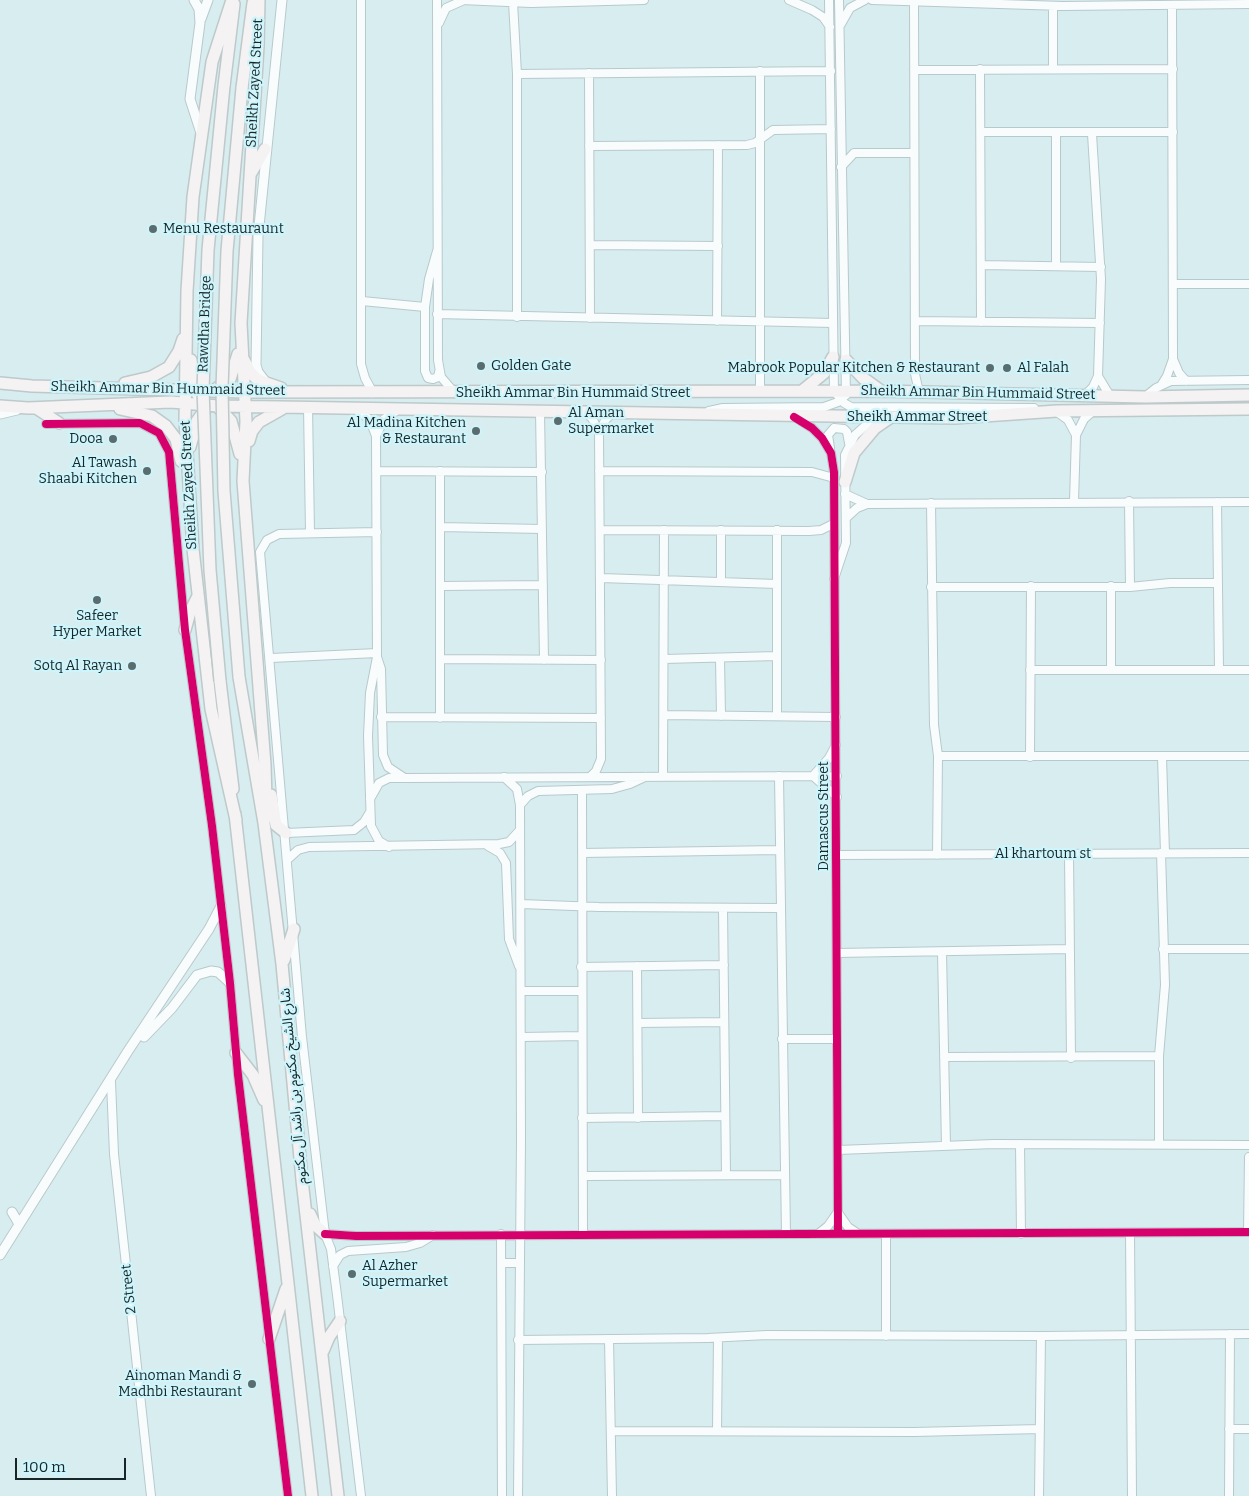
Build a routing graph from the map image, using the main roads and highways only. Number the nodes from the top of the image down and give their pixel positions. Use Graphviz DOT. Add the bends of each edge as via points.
graph roads {
  1 [pos="233,0"];
  2 [pos="253,0"];
  3 [pos="259,0"];
  4 [pos="265,149"];
  5 [pos="250,174"];
  6 [pos="186,323"];
  7 [pos="241,323"];
  8 [pos="186,350"];
  9 [pos="243,357"];
  10 [pos="833,357"];
  11 [pos="846,360"];
  12 [pos="194,377"];
  13 [pos="0,382"];
  14 [pos="109,387"];
  15 [pos="214,390"];
  16 [pos="802,391"];
  17 [pos="881,391"];
  18 [pos="231,392"];
  19 [pos="244,392"];
  20 [pos="290,392"];
  21 [pos="1249,395"];
  22 [pos="190,396"];
  23 [pos="213,405"];
  24 [pos="0,406"];
  25 [pos="104,406"];
  26 [pos="245,406"];
  27 [pos="291,406"];
  28 [pos="32,408"];
  29 [pos="1249,409"];
  30 [pos="584,412"];
  31 [pos="891,417"];
  32 [pos="197,421"];
  33 [pos="231,421"];
  34 [pos="59,424"];
  35 [pos="188,460"];
  36 [pos="243,481"];
  37 [pos="845,488"];
  38 [pos="190,502"];
  39 [pos="245,511"];
  40 [pos="198,596"];
  41 [pos="185,630"];
  42 [pos="239,677"];
  43 [pos="220,681"];
  44 [pos="260,689"];
  45 [pos="236,820"];
  46 [pos="264,823"];
  47 [pos="286,833"];
  48 [pos="294,929"];
  49 [pos="282,964"];
  50 [pos="236,1053"];
  51 [pos="270,1113"];
  52 [pos="304,1192"];
  53 [pos="325,1234"];
  54 [pos="288,1282"];
  55 [pos="340,1321"];
  56 [pos="268,1339"];
  57 [pos="322,1356"];
  58 [pos="312,1496"];
  59 [pos="338,1496"];
  1 -- 6 [label="main road, Sheikh Zayed Street" via="212,62 201,136 190,228"];
  1 -- 43 [label="main road, Rawdha Bridge, bridge" via="208,250 203,381 209,562"];
  2 -- 42 [label="main road, Rawdha Bridge, bridge" via="227,250 222,388 225,508"];
  3 -- 5 [label="main road, Sheikh Zayed Street"];
  4 -- 5 [label="main road"];
  5 -- 7 [label="main road, Sheikh Zayed Street"];
  6 -- 8 [label="main road, Sheikh Zayed Street"];
  6 -- 14 [label="main road" via="180,351 169,367 151,377"];
  7 -- 9 [label="main road, Sheikh Zayed Street"];
  7 -- 15 [label="main road" via="236,366 230,379"];
  8 -- 12 [label="main road"];
  8 -- 22 [label="main road, Sheikh Zayed Street"];
  9 -- 19 [label="main road, Sheikh Zayed Street"];
  9 -- 20 [label="main road" via="254,376"];
  10 -- 16 [label="main road" via="824,373"];
  11 -- 17 [label="main road"];
  12 -- 15 [label="main road" via="200,386"];
  12 -- 22 [label="main road"];
  13 -- 14 [label="main road, Sheikh Ammar Bin Hummaid Street" via="32,386"];
  14 -- 22 [label="main road, Sheikh Ammar Bin Hummaid Street"];
  15 -- 18 [label="main road, Sheikh Ammar Bin Hummaid Street"];
  15 -- 22 [label="main road, Sheikh Ammar Bin Hummaid Street"];
  16 -- 17 [label="main road, Sheikh Ammar Bin Hummaid Street" via="840,394"];
  16 -- 20 [label="main road, Sheikh Ammar Bin Hummaid Street"];
  17 -- 21 [label="main road, Sheikh Ammar Bin Hummaid Street" via="1145,397"];
  18 -- 19 [label="main road, Sheikh Ammar Bin Hummaid Street"];
  18 -- 23 [label="main road"];
  19 -- 20 [label="main road, Sheikh Ammar Bin Hummaid Street"];
  19 -- 26 [label="main road, Sheikh Zayed Street"];
  22 -- 23 [label="main road, Sheikh Ammar Bin Hummaid Street"];
  22 -- 25 [label="main road, Sheikh Ammar Bin Hummaid Street" via="172,402"];
  22 -- 35 [label="main road, Sheikh Zayed Street"];
  23 -- 26 [label="main road, Sheikh Ammar Bin Hummaid Street"];
  23 -- 32 [label="main road"];
  23 -- 33 [label="main road"];
  24 -- 28 [label="main road, Sheikh Ammar Bin Hummaid Street"];
  25 -- 28 [label="main road, Sheikh Ammar Bin Hummaid Street"];
  25 -- 38 [label="main road" via="152,416 166,426 178,446"];
  26 -- 27 [label="main road, Sheikh Ammar Bin Hummaid Street"];
  26 -- 36 [label="main road, Sheikh Zayed Street"];
  27 -- 30 [label="main road, Sheikh Ammar Bin Hummaid Street"];
  27 -- 39 [label="main road" via="272,412 252,432"];
  28 -- 34 [label="main road"];
  29 -- 31 [label="main road, Sheikh Ammar Street" via="1057,412 980,418"];
  30 -- 31 [label="main road, Sheikh Ammar Street"];
  31 -- 37 [label="main road" via="875,428 854,453"];
  32 -- 33 [label="main road" via="212,414"];
  32 -- 35 [label="main road"];
  33 -- 36 [label="main road" via="239,444"];
  35 -- 38 [label="main road, Sheikh Zayed Street"];
  36 -- 39 [label="main road, Sheikh Zayed Street"];
  38 -- 40 [label="main road, Sheikh Zayed Street"];
  39 -- 44 [label="main road, Sheikh Zayed Street"];
  40 -- 41 [label="main road"];
  40 -- 45 [label="main road, Sheikh Zayed Street" via="211,708"];
  42 -- 46 [label="main road, شارع الشيخ مكتوم بن راشد آل مكتوم"];
  43 -- 45 [label="main road, شارع الشيخ مكتوم بن راشد آل مكتوم"];
  44 -- 46 [label="main road, Sheikh Zayed Street" via="266,783"];
  44 -- 47 [label="main road" via="274,817 276,826"];
  45 -- 51 [label="main road, شارع الشيخ مكتوم بن راشد آل مكتوم"];
  46 -- 49 [label="main road, شارع الشيخ مكتوم بن راشد آل مكتوم"];
  48 -- 49 [label="main road"];
  49 -- 52 [label="main road, شارع الشيخ مكتوم بن راشد آل مكتوم"];
  50 -- 51 [label="main road" via="253,1075"];
  51 -- 54 [label="main road, شارع الشيخ مكتوم بن راشد آل مكتوم"];
  52 -- 53 [label="main road" via="315,1225"];
  52 -- 57 [label="main road, شارع الشيخ مكتوم بن راشد آل مكتوم"];
  54 -- 56 [label="main road"];
  54 -- 58 [label="main road, شارع الشيخ مكتوم بن راشد آل مكتوم"];
  55 -- 57 [label="main road"];
  57 -- 59 [label="main road, شارع الشيخ مكتوم بن راشد آل مكتوم"];
}
